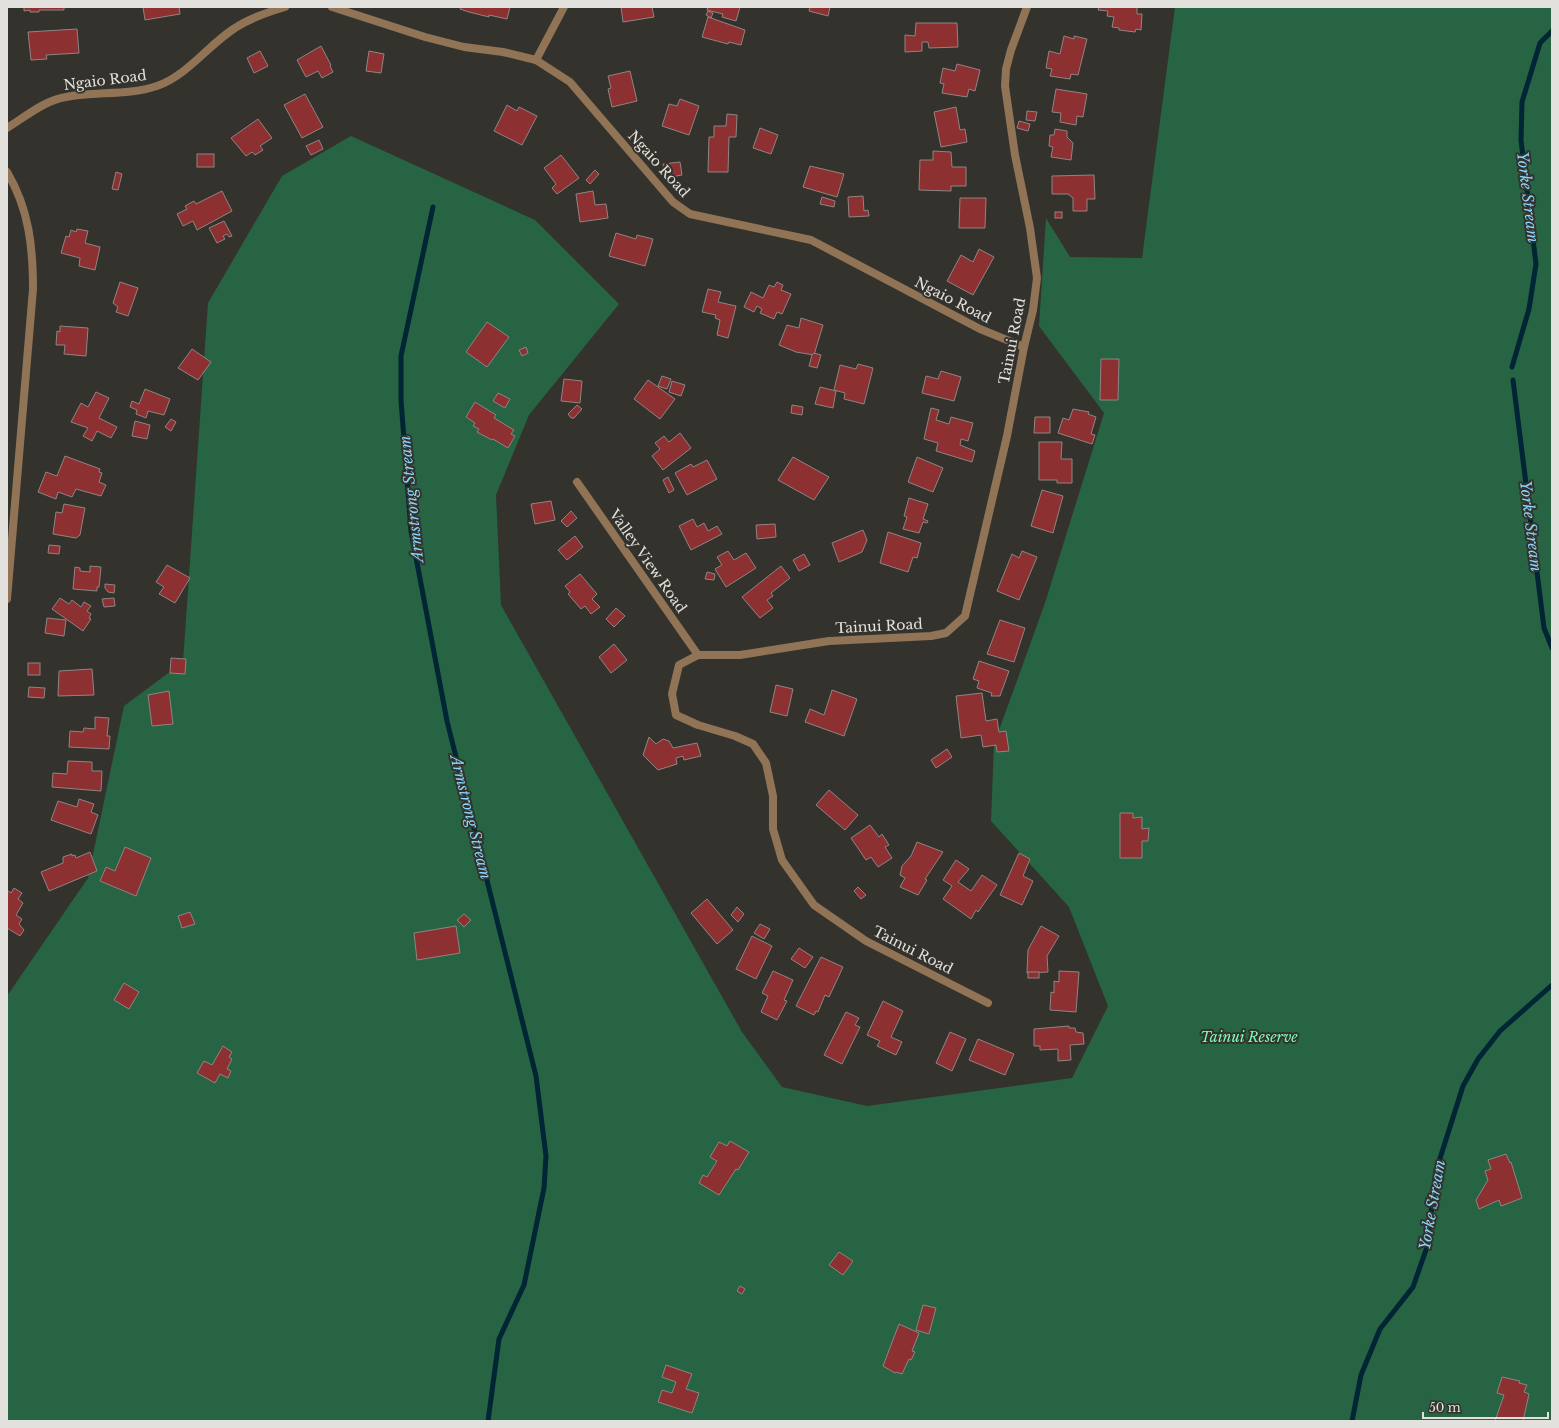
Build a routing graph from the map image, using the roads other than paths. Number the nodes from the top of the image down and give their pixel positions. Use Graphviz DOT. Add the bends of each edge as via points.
graph roads {
  1 [pos="286,7"];
  2 [pos="332,7"];
  3 [pos="564,7"];
  4 [pos="1027,7"];
  5 [pos="536,60"];
  6 [pos="7,128"];
  7 [pos="7,172"];
  8 [pos="1024,347"];
  9 [pos="577,482"];
  10 [pos="7,599"];
  11 [pos="698,655"];
  12 [pos="988,1004"];
  1 -- 6 [label="street, Ngaio Road" via="264,13 235,28 180,74 157,86 121,93 66,96 53,100"];
  2 -- 5 [label="street, Ngaio Road" via="464,47 503,52"];
  3 -- 5 [label="street"];
  4 -- 8 [label="street, Tainui Road" via="1011,50 1005,86 1037,278"];
  5 -- 8 [label="street, Ngaio Road" via="570,82 673,202 690,214 811,240 980,329"];
  7 -- 10 [label="street" via="26,216 33,251 33,289"];
  8 -- 11 [label="street, Tainui Road" via="1007,436 965,616 946,633 931,636 829,641 740,655"];
  9 -- 11 [label="street, Valley View Road"];
  11 -- 12 [label="street, Tainui Road" via="679,665 672,694 676,716 747,741 753,744 762,756 771,779 773,829 782,860 814,905 866,941"];
}
